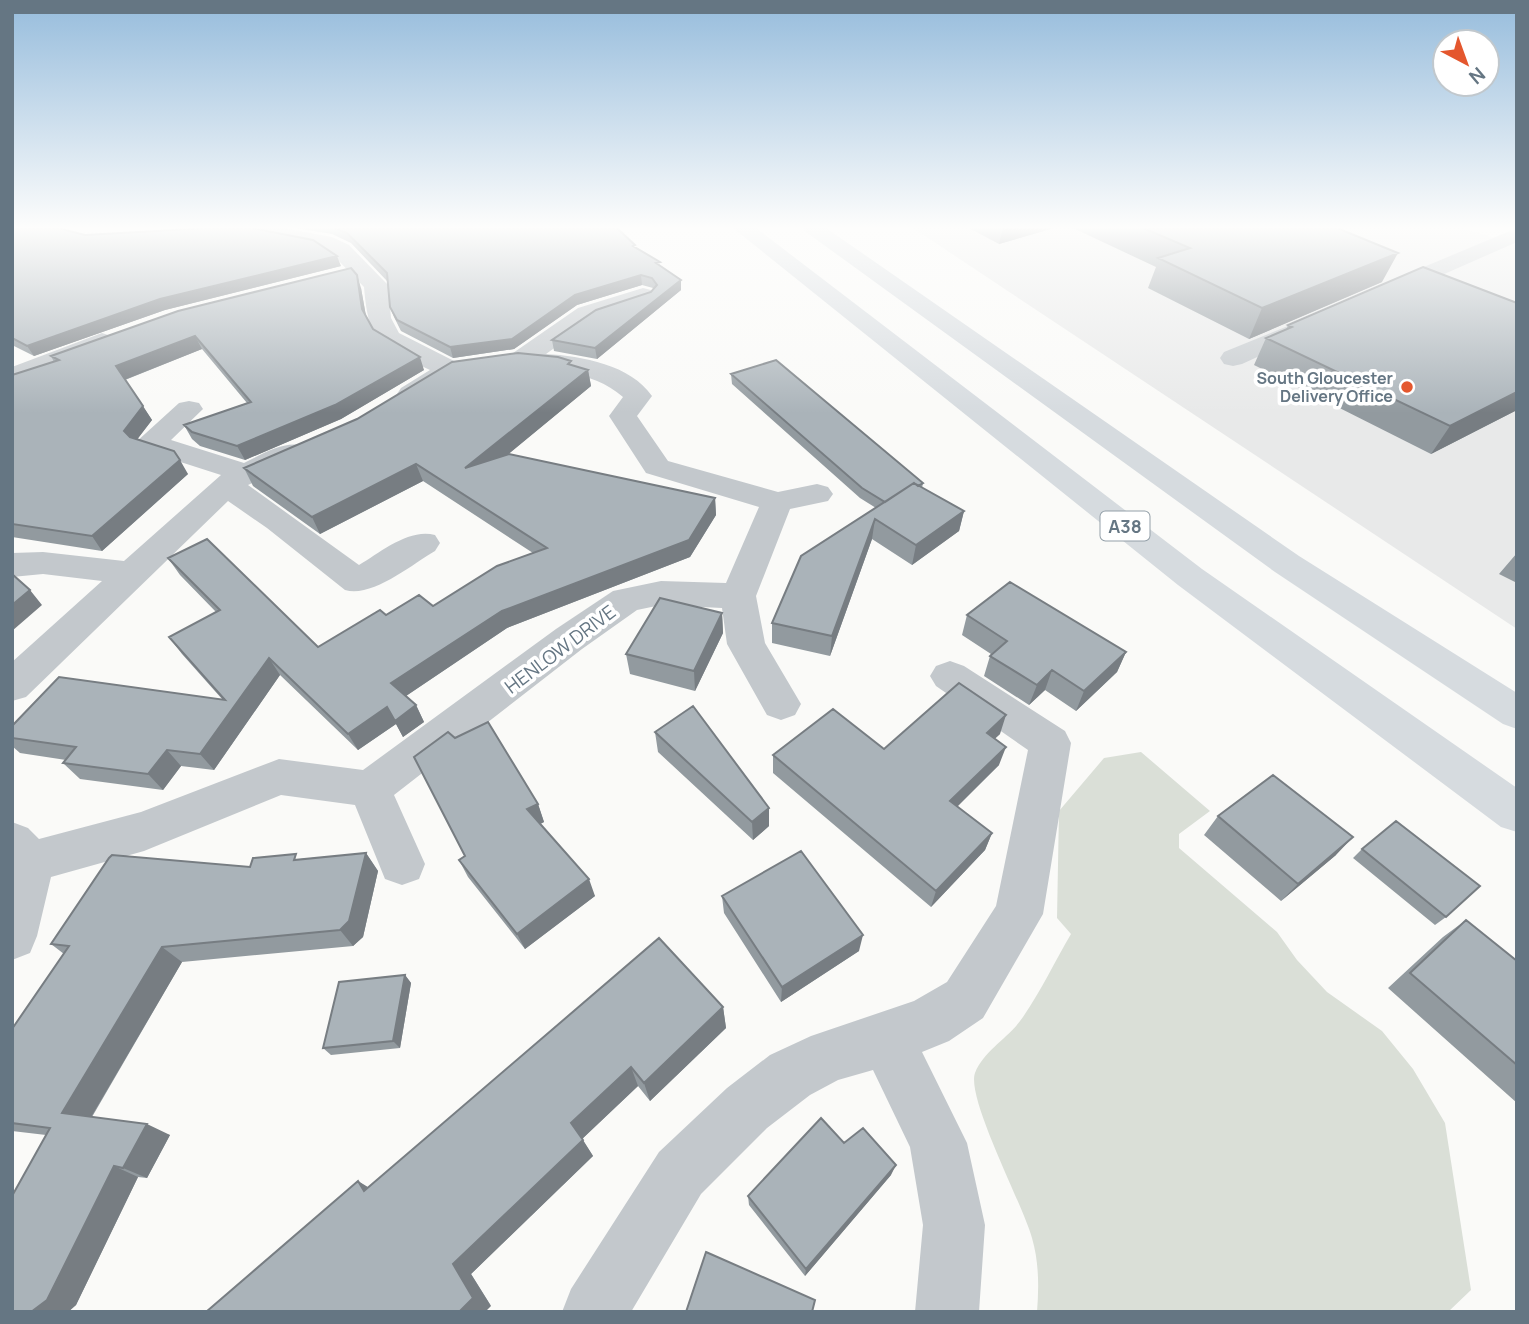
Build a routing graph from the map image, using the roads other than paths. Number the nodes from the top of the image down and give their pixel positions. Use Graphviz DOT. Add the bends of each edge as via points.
graph roads {
  1 [pos="376,290"];
  2 [pos="822,290"];
  3 [pos="900,290"];
  4 [pos="1388,290"];
  5 [pos="643,295"];
  6 [pos="1360,302"];
  7 [pos="1335,313"];
  8 [pos="125,333"];
  9 [pos="1233,358"];
  10 [pos="522,359"];
  11 [pos="18,368"];
  12 [pos="449,369"];
  13 [pos="388,408"];
  14 [pos="189,410"];
  15 [pos="317,443"];
  16 [pos="236,479"];
  17 [pos="817,494"];
  18 [pos="777,502"];
  19 [pos="423,543"];
  20 [pos="12,565"];
  21 [pos="131,573"];
  22 [pos="738,596"];
  23 [pos="950,676"];
  24 [pos="12,686"];
  25 [pos="781,704"];
  26 [pos="1517,713"];
  27 [pos="370,789"];
  28 [pos="1517,813"];
  29 [pos="22,852"];
  30 [pos="402,864"];
  31 [pos="12,936"];
  32 [pos="886,1039"];
  33 [pos="594,1312"];
  34 [pos="947,1312"];
  1 -- 12 [label="street" via="379,318 388,338"];
  2 -- 28 [label="highway, A38" via="1190,577"];
  3 -- 26 [label="highway" via="1287,564"];
  4 -- 6 [label="street"];
  5 -- 10 [label="street" via="587,313"];
  7 -- 9 [label="street"];
  8 -- 11 [label="street"];
  10 -- 12 [label="street"];
  10 -- 18 [label="street" via="564,363 617,379 638,396 623,416 657,467"];
  12 -- 13 [label="street"];
  14 -- 16 [label="street" via="150,443"];
  15 -- 16 [label="street"];
  16 -- 19 [label="street" via="279,522 357,582"];
  16 -- 21 [label="street"];
  17 -- 18 [label="street"];
  18 -- 22 [label="street"];
  20 -- 21 [label="street" via="43,563"];
  21 -- 24 [label="street"];
  22 -- 25 [label="street" via="746,644"];
  22 -- 27 [label="street, HENLOW DRIVE" via="661,593 626,600"];
  23 -- 32 [label="street" via="1050,743 1048,756 1019,914 965,1000 930,1022"];
  27 -- 29 [label="street" via="279,777 144,831"];
  27 -- 30 [label="street"];
  29 -- 31 [label="street"];
  32 -- 33 [label="street" via="830,1055 790,1075 747,1108 680,1173"];
  32 -- 34 [label="street" via="938,1143 954,1225"];
}
